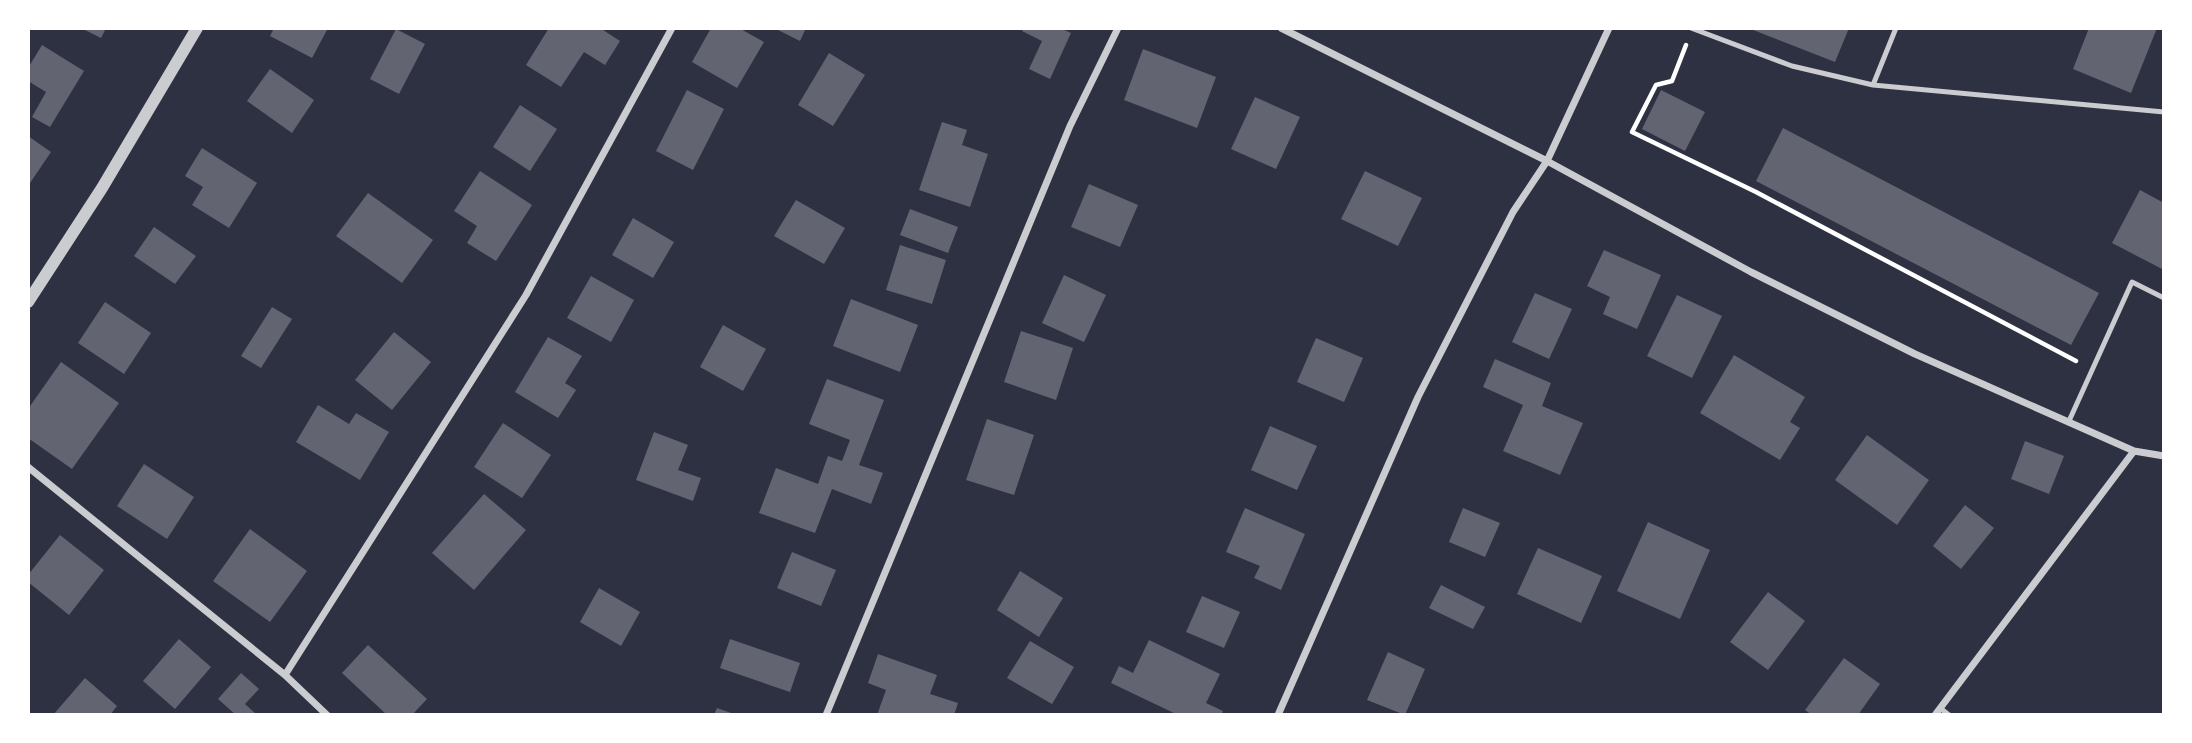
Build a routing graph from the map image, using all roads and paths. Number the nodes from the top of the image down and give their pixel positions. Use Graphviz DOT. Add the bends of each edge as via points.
graph roads {
  1 [pos="197,28"];
  2 [pos="672,28"];
  3 [pos="1118,28"];
  4 [pos="1281,28"];
  5 [pos="1609,28"];
  6 [pos="1692,28"];
  7 [pos="1896,28"];
  8 [pos="1873,85"];
  9 [pos="2164,113"];
  10 [pos="1548,161"];
  11 [pos="2164,298"];
  12 [pos="28,302"];
  13 [pos="2092,370"];
  14 [pos="2069,421"];
  15 [pos="2134,452"];
  16 [pos="2164,456"];
  17 [pos="28,467"];
  18 [pos="285,675"];
  19 [pos="1940,708"];
  20 [pos="327,715"];
  21 [pos="826,715"];
  22 [pos="1278,715"];
  23 [pos="1935,715"];
  24 [pos="1949,715"];
  1 -- 12 [label="street"];
  2 -- 18 [label="street" via="526,295"];
  3 -- 21 [label="street" via="1065,139"];
  4 -- 10 [label="street"];
  5 -- 10 [label="street"];
  6 -- 8 [label="lane" via="1791,66"];
  6 -- 13 [label="path" via="1672,81 1656,85 1632,132 1756,192"];
  7 -- 8 [label="lane"];
  8 -- 9 [label="lane"];
  10 -- 14 [label="street" via="1915,354"];
  10 -- 22 [label="street" via="1513,212 1418,397"];
  11 -- 13 [label="lane" via="2132,282"];
  13 -- 14 [label="lane"];
  14 -- 15 [label="street"];
  15 -- 16 [label="street"];
  15 -- 19 [label="street"];
  17 -- 18 [label="street"];
  18 -- 20 [label="street"];
  19 -- 23 [label="street"];
  19 -- 24 [label="lane"];
}
